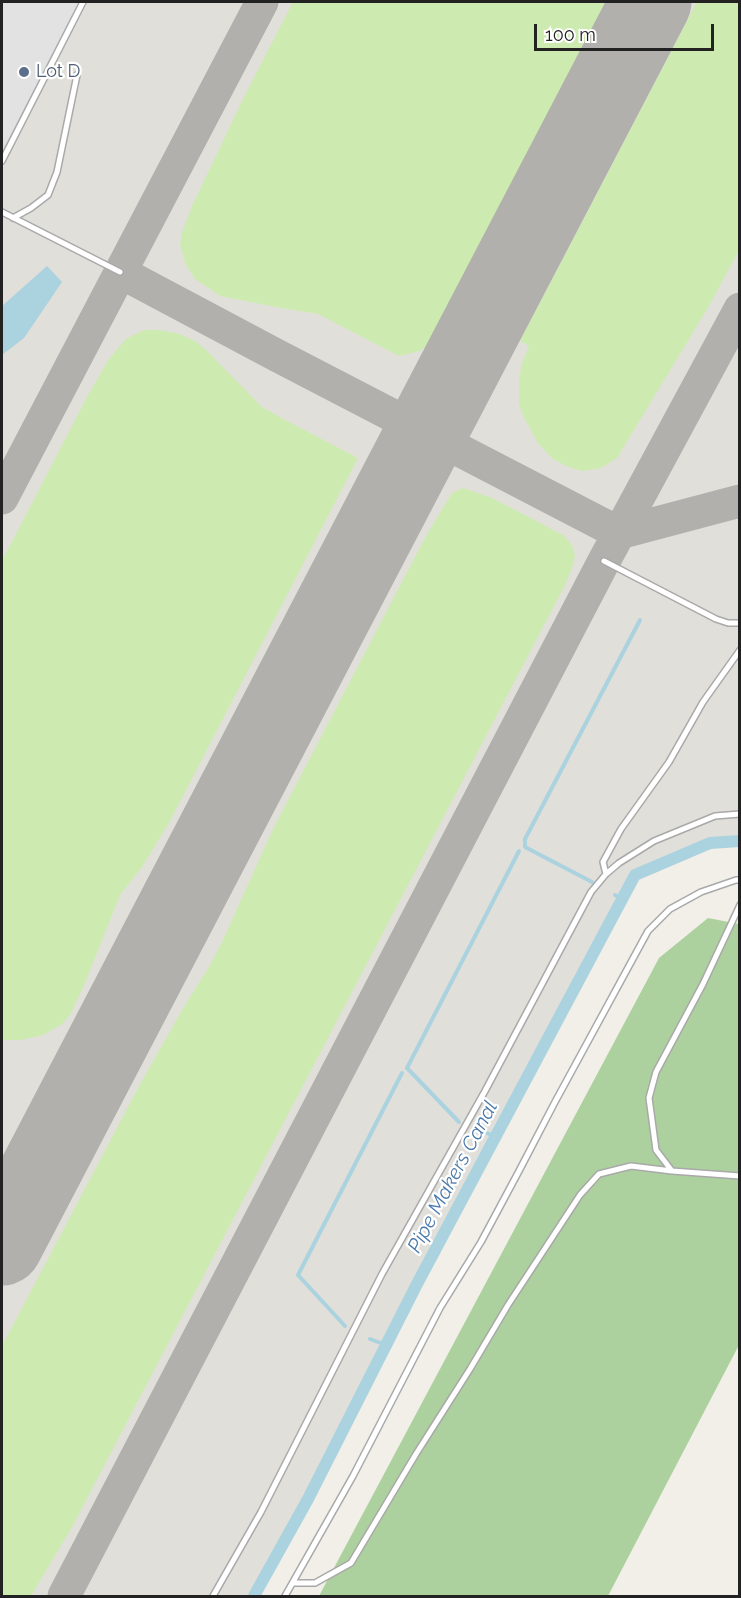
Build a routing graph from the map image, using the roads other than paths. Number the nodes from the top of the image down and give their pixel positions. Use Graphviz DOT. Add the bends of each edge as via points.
graph roads {
  1 [pos="83,2"];
  2 [pos="77,75"];
  3 [pos="2,142"];
  4 [pos="9,146"];
  5 [pos="2,161"];
  6 [pos="2,212"];
  7 [pos="13,218"];
  8 [pos="120,272"];
  9 [pos="604,561"];
  10 [pos="740,623"];
  11 [pos="740,650"];
  12 [pos="740,814"];
  13 [pos="606,874"];
  14 [pos="740,880"];
  15 [pos="740,905"];
  16 [pos="672,1171"];
  17 [pos="740,1176"];
  18 [pos="293,1583"];
  19 [pos="213,1596"];
  20 [pos="285,1596"];
  1 -- 4 [label="lane"];
  2 -- 7 [label="lane" via="57,172 48,195"];
  3 -- 4 [label="lane"];
  4 -- 5 [label="lane"];
  6 -- 7 [label="lane"];
  7 -- 8 [label="lane"];
  9 -- 10 [label="lane" via="716,619"];
  11 -- 13 [label="lane" via="621,829 603,861"];
  12 -- 13 [label="lane" via="715,816 654,841"];
  13 -- 19 [label="lane" via="591,892 382,1274 261,1512"];
  14 -- 18 [label="lane" via="701,892 670,909 648,931"];
  15 -- 16 [label="lane" via="656,1072 649,1098 656,1150"];
  16 -- 17 [label="lane"];
  16 -- 18 [label="lane" via="631,1166 599,1174 592,1181 508,1305 351,1563 315,1583"];
  18 -- 20 [label="lane"];
}
